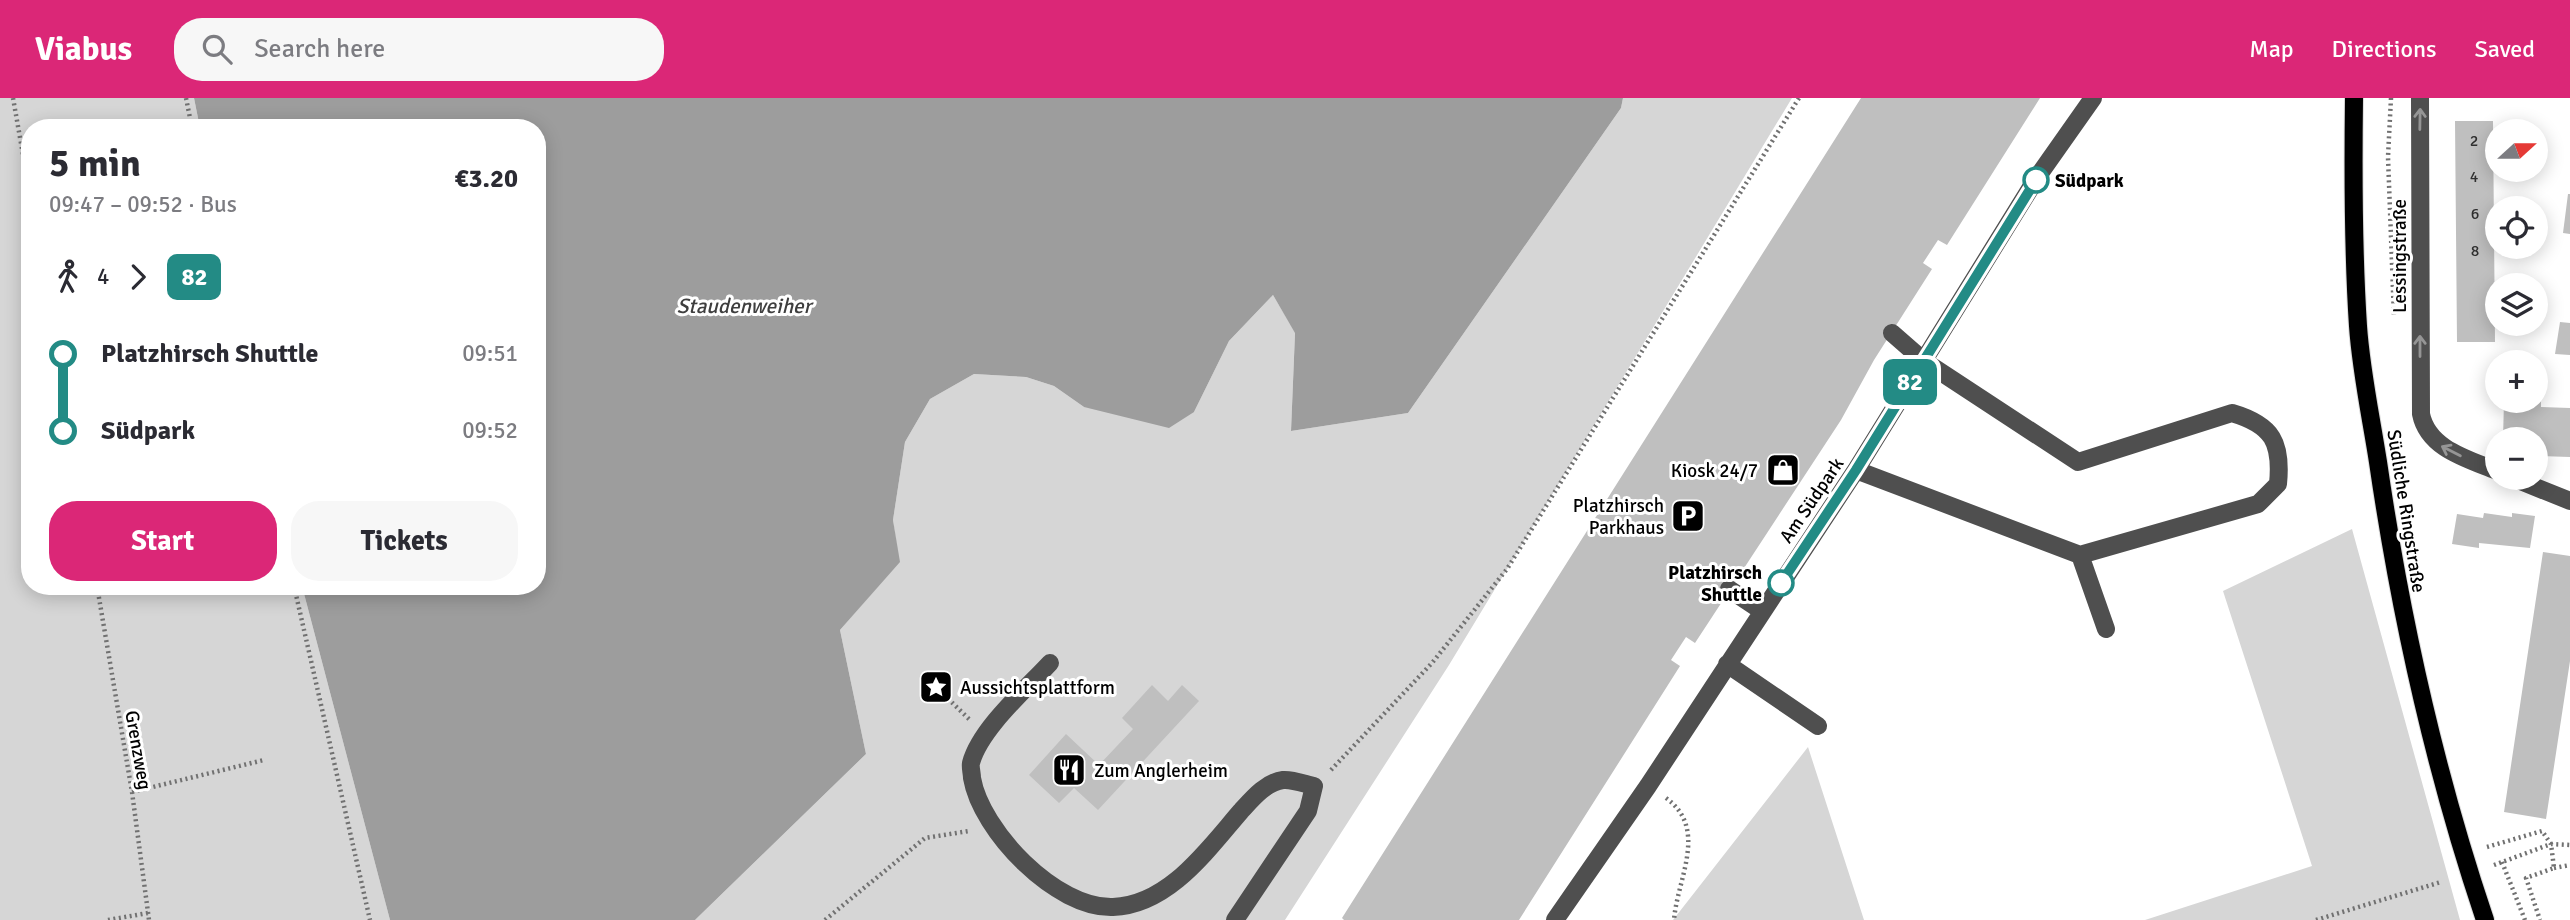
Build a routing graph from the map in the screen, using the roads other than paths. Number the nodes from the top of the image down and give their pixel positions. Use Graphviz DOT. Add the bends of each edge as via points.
graph roads {
  1 [pos="2093,98"];
  2 [pos="2354,98"];
  3 [pos="2420,98"];
  4 [pos="1892,333"];
  5 [pos="1924,361"];
  6 [pos="2485,466"];
  7 [pos="1856,470"];
  8 [pos="2543,490"];
  9 [pos="2570,501"];
  10 [pos="2080,555"];
  11 [pos="1729,589"];
  12 [pos="1762,611"];
  13 [pos="2106,629"];
  14 [pos="1049,663"];
  15 [pos="1727,664"];
  16 [pos="1818,726"];
  17 [pos="1235,920"];
  18 [pos="1555,920"];
  19 [pos="2485,920"];
  1 -- 5 [label="street, Am Südpark" via="2038,176"];
  2 -- 19 [label="main road, Südliche Ringstraße" via="2358,328 2394,576 2455,834"];
  6 -- 3 [label="street, Lessingstraße, one-way" via="2443,448 2424,427 2421,414"];
  4 -- 5 [label="street"];
  5 -- 7 [label="street, Am Südpark"];
  5 -- 10 [label="street" via="2078,462 2232,413 2253,419 2270,434 2281,457 2278,484 2258,504"];
  7 -- 10 [label="street"];
  7 -- 12 [label="street, Am Südpark"];
  8 -- 9 [label="street"];
  10 -- 13 [label="street"];
  11 -- 12 [label="street"];
  12 -- 15 [label="street, Am Südpark"];
  14 -- 17 [label="street" via="985,735 970,764 975,793 990,821 1024,862 1080,900 1110,907 1131,905 1175,881 1258,793 1283,780 1314,786 1308,811"];
  15 -- 16 [label="street"];
  15 -- 18 [label="street, Am Südpark"];
}
